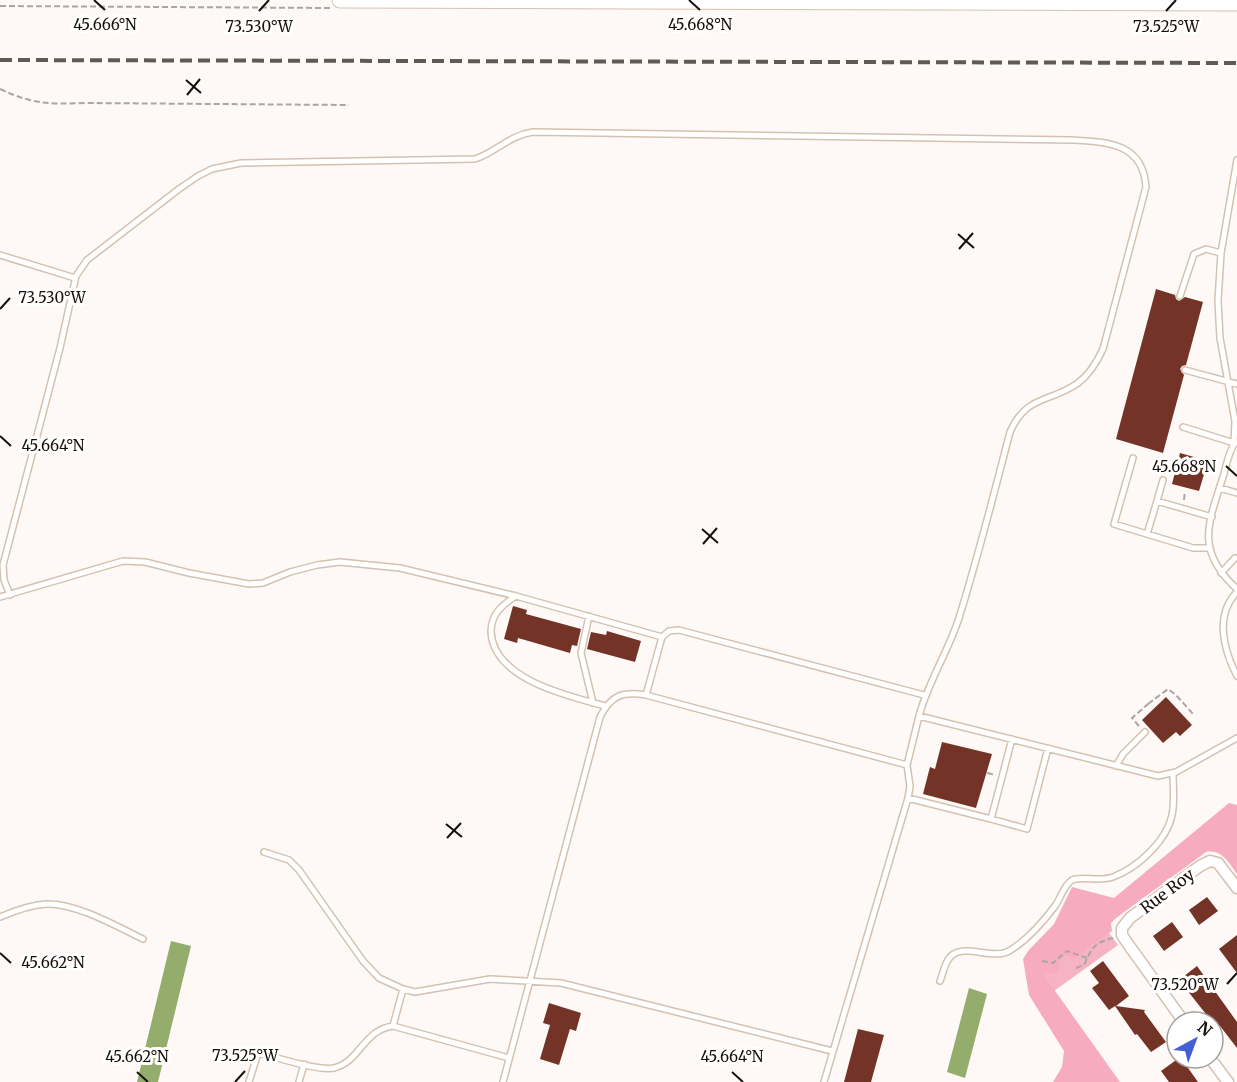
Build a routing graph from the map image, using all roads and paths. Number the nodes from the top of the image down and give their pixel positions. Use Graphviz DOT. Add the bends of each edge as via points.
graph roads {
  1 [pos="124,0"];
  2 [pos="340,0"];
  3 [pos="450,0"];
  4 [pos="1237,3"];
  5 [pos="124,6"];
  6 [pos="0,89"];
  7 [pos="349,105"];
  8 [pos="1237,159"];
  9 [pos="1221,253"];
  10 [pos="0,255"];
  11 [pos="75,278"];
  12 [pos="1180,296"];
  13 [pos="1185,370"];
  14 [pos="1228,382"];
  15 [pos="1237,384"];
  16 [pos="1183,427"];
  17 [pos="1236,442"];
  18 [pos="1133,458"];
  19 [pos="1163,480"];
  20 [pos="1220,488"];
  21 [pos="1237,493"];
  22 [pos="1157,501"];
  23 [pos="1212,517"];
  24 [pos="1147,534"];
  25 [pos="1209,548"];
  26 [pos="1235,558"];
  27 [pos="1221,573"];
  28 [pos="1237,591"];
  29 [pos="10,595"];
  30 [pos="516,596"];
  31 [pos="0,597"];
  32 [pos="588,616"];
  33 [pos="662,637"];
  34 [pos="1237,676"];
  35 [pos="646,695"];
  36 [pos="924,695"];
  37 [pos="593,703"];
  38 [pos="1148,704"];
  39 [pos="606,706"];
  40 [pos="1151,707"];
  41 [pos="1193,714"];
  42 [pos="919,716"];
  43 [pos="1132,718"];
  44 [pos="1145,732"];
  45 [pos="1237,738"];
  46 [pos="1012,739"];
  47 [pos="1048,748"];
  48 [pos="906,765"];
  49 [pos="1116,766"];
  50 [pos="987,773"];
  51 [pos="1173,773"];
  52 [pos="997,776"];
  53 [pos="908,798"];
  54 [pos="991,819"];
  55 [pos="264,852"];
  56 [pos="1237,888"];
  57 [pos="0,917"];
  58 [pos="1113,938"];
  59 [pos="143,939"];
  60 [pos="1087,958"];
  61 [pos="1042,961"];
  62 [pos="1076,969"];
  63 [pos="530,981"];
  64 [pos="940,981"];
  65 [pos="403,989"];
  66 [pos="1175,1010"];
  67 [pos="393,1026"];
  68 [pos="832,1051"];
  69 [pos="510,1058"];
  70 [pos="304,1064"];
  71 [pos="249,1082"];
  72 [pos="299,1082"];
  73 [pos="503,1082"];
  74 [pos="824,1082"];
  1 -- 5 [label="path"];
  2 -- 3 [label="street"];
  3 -- 4 [label="street"];
  6 -- 7 [label="path" via="20,99 46,104"];
  8 -- 9 [label="lane"];
  9 -- 12 [label="lane" via="1206,249 1194,254"];
  9 -- 14 [label="lane" via="1220,338"];
  10 -- 11 [label="lane"];
  11 -- 29 [label="lane" via="3,565"];
  11 -- 36 [label="lane" via="87,260 178,189 212,169 232,164 475,159 513,136 532,132 1072,140 1121,147 1142,166 1146,187 1103,349 1085,378 1065,391 1032,403 1016,420 958,619"];
  13 -- 14 [label="lane"];
  14 -- 15 [label="lane"];
  14 -- 17 [label="lane"];
  16 -- 17 [label="lane"];
  17 -- 20 [label="lane"];
  18 -- 24 [label="lane" via="1114,524"];
  19 -- 22 [label="lane"];
  20 -- 21 [label="lane"];
  20 -- 23 [label="lane"];
  22 -- 23 [label="lane"];
  22 -- 24 [label="lane"];
  23 -- 25 [label="lane"];
  24 -- 25 [label="lane" via="1192,548"];
  25 -- 27 [label="lane"];
  26 -- 27 [label="lane"];
  27 -- 28 [label="lane"];
  28 -- 34 [label="lane" via="1227,604 1224,628 1228,656"];
  29 -- 30 [label="lane" via="123,561 249,584 317,565 366,564 400,568"];
  29 -- 31 [label="lane"];
  30 -- 32 [label="lane"];
  30 -- 37 [label="lane" via="493,618 492,635 498,654 528,680"];
  32 -- 33 [label="lane"];
  32 -- 37 [label="lane" via="580,653"];
  33 -- 35 [label="lane"];
  33 -- 36 [label="lane" via="669,631 680,630"];
  35 -- 39 [label="lane" via="624,693"];
  35 -- 48 [label="lane"];
  36 -- 42 [label="lane"];
  37 -- 39 [label="lane"];
  38 -- 40 [label="path"];
  38 -- 41 [label="path" via="1168,690"];
  38 -- 43 [label="path"];
  39 -- 63 [label="lane" via="594,736"];
  42 -- 46 [label="lane"];
  42 -- 48 [label="lane"];
  44 -- 49 [label="lane"];
  45 -- 51 [label="lane"];
  46 -- 47 [label="lane"];
  46 -- 54 [label="lane"];
  47 -- 49 [label="lane"];
  47 -- 54 [label="lane" via="1028,830"];
  48 -- 53 [label="lane"];
  49 -- 51 [label="lane" via="1158,776"];
  50 -- 52 [label="path"];
  51 -- 64 [label="lane" via="1172,815 1161,839 1149,852 1113,877 1072,880 1044,919 1010,951 1001,955 967,951 951,956"];
  53 -- 54 [label="lane"];
  53 -- 68 [label="lane"];
  55 -- 65 [label="lane" via="289,860 363,961 379,978"];
  56 -- 66 [label="street, Rue Roy" via="1216,862 1210,861 1130,918 1122,928 1122,935"];
  57 -- 59 [label="lane" via="34,905 59,905"];
  58 -- 60 [label="path" via="1098,943"];
  60 -- 61 [label="path" via="1067,951 1053,963"];
  60 -- 62 [label="path"];
  63 -- 65 [label="lane" via="490,979 415,992"];
  63 -- 68 [label="lane" via="561,983"];
  63 -- 69 [label="lane"];
  65 -- 67 [label="lane"];
  67 -- 69 [label="lane"];
  67 -- 70 [label="lane" via="373,1034 346,1063 334,1068"];
  68 -- 74 [label="lane"];
  69 -- 73 [label="lane"];
  70 -- 71 [label="lane" via="258,1053"];
  70 -- 72 [label="lane"];
}
